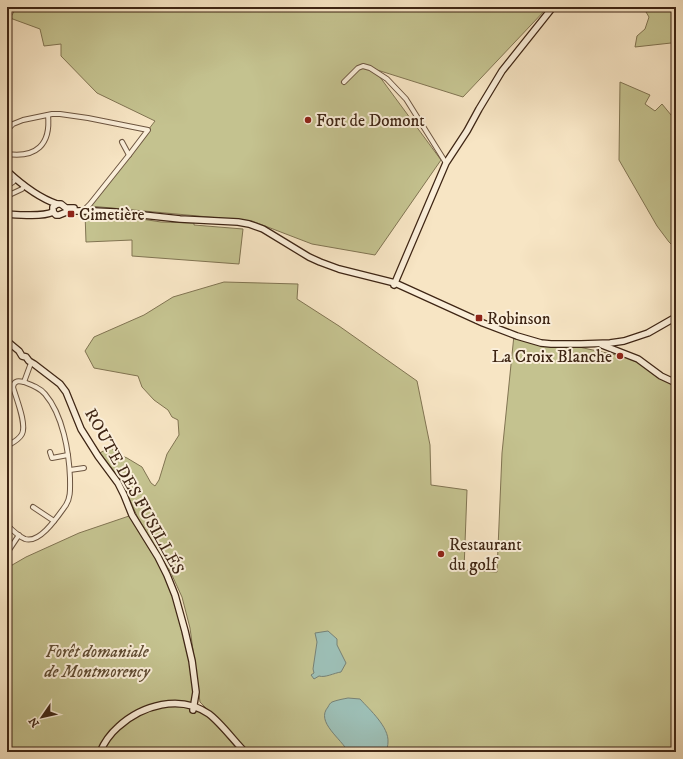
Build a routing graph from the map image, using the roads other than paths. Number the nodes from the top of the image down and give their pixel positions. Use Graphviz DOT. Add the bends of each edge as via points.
graph roads {
  1 [pos="552,7"];
  2 [pos="344,82"];
  3 [pos="48,115"];
  4 [pos="7,130"];
  5 [pos="122,142"];
  6 [pos="7,154"];
  7 [pos="129,155"];
  8 [pos="446,163"];
  9 [pos="7,171"];
  10 [pos="16,179"];
  11 [pos="7,186"];
  12 [pos="24,186"];
  13 [pos="7,196"];
  14 [pos="56,207"];
  15 [pos="85,210"];
  16 [pos="7,214"];
  17 [pos="62,214"];
  18 [pos="395,285"];
  19 [pos="676,317"];
  20 [pos="7,341"];
  21 [pos="616,342"];
  22 [pos="594,344"];
  23 [pos="614,350"];
  24 [pos="627,355"];
  25 [pos="31,363"];
  26 [pos="24,382"];
  27 [pos="676,383"];
  28 [pos="7,446"];
  29 [pos="50,452"];
  30 [pos="68,455"];
  31 [pos="84,468"];
  32 [pos="70,470"];
  33 [pos="33,507"];
  34 [pos="54,521"];
  35 [pos="7,525"];
  36 [pos="19,535"];
  37 [pos="7,553"];
  38 [pos="196,692"];
  39 [pos="198,700"];
  40 [pos="193,708"];
  41 [pos="204,711"];
  42 [pos="233,739"];
  43 [pos="100,752"];
  44 [pos="245,752"];
  1 -- 8 [label="main road" via="510,60"];
  2 -- 8 [label="street" via="363,66 387,79 406,99"];
  3 -- 4 [label="street" via="15,122"];
  3 -- 6 [label="street" via="45,140 38,149 25,155"];
  3 -- 7 [label="street" via="71,115 148,130"];
  5 -- 7 [label="street"];
  7 -- 15 [label="street"];
  8 -- 18 [label="main road"];
  9 -- 10 [label="main road"];
  10 -- 11 [label="street"];
  10 -- 12 [label="main road"];
  12 -- 13 [label="street"];
  12 -- 14 [label="main road" via="49,200"];
  14 -- 15 [label="main road"];
  14 -- 16 [label="main road" via="47,214"];
  14 -- 17 [label="main road" via="64,210"];
  14 -- 17 [label="main road" via="57,215"];
  15 -- 17 [label="main road"];
  15 -- 18 [label="main road" via="249,224 263,229 320,262"];
  18 -- 22 [label="main road" via="530,340 550,344"];
  19 -- 21 [label="main road" via="648,333"];
  20 -- 25 [label="main road, ROUTE DES FUSILLÉS"];
  21 -- 22 [label="main road"];
  21 -- 23 [label="main road" via="612,345"];
  21 -- 24 [label="main road" via="618,349"];
  22 -- 23 [label="main road"];
  23 -- 24 [label="main road"];
  24 -- 27 [label="main road"];
  25 -- 26 [label="street"];
  25 -- 38 [label="main road, ROUTE DES FUSILLÉS" via="60,384 66,392 81,429 118,483 132,515 167,575 185,632"];
  26 -- 28 [label="street" via="13,384 24,425 22,434"];
  26 -- 30 [label="street" via="40,390 50,401 65,438"];
  29 -- 30 [label="street" via="52,458"];
  30 -- 32 [label="street"];
  31 -- 32 [label="street"];
  32 -- 34 [label="street" via="69,501"];
  33 -- 34 [label="street"];
  34 -- 36 [label="street" via="41,536 31,540"];
  35 -- 36 [label="street"];
  36 -- 37 [label="street"];
  38 -- 39 [label="main road"];
  38 -- 40 [label="main road, ROUTE DES FUSILLÉS"];
  39 -- 40 [label="main road"];
  39 -- 41 [label="main road"];
  40 -- 41 [label="main road"];
  40 -- 42 [label="main road"];
  40 -- 43 [label="main road" via="158,706 134,715 118,727"];
  41 -- 42 [label="main road"];
  42 -- 44 [label="main road"];
}
